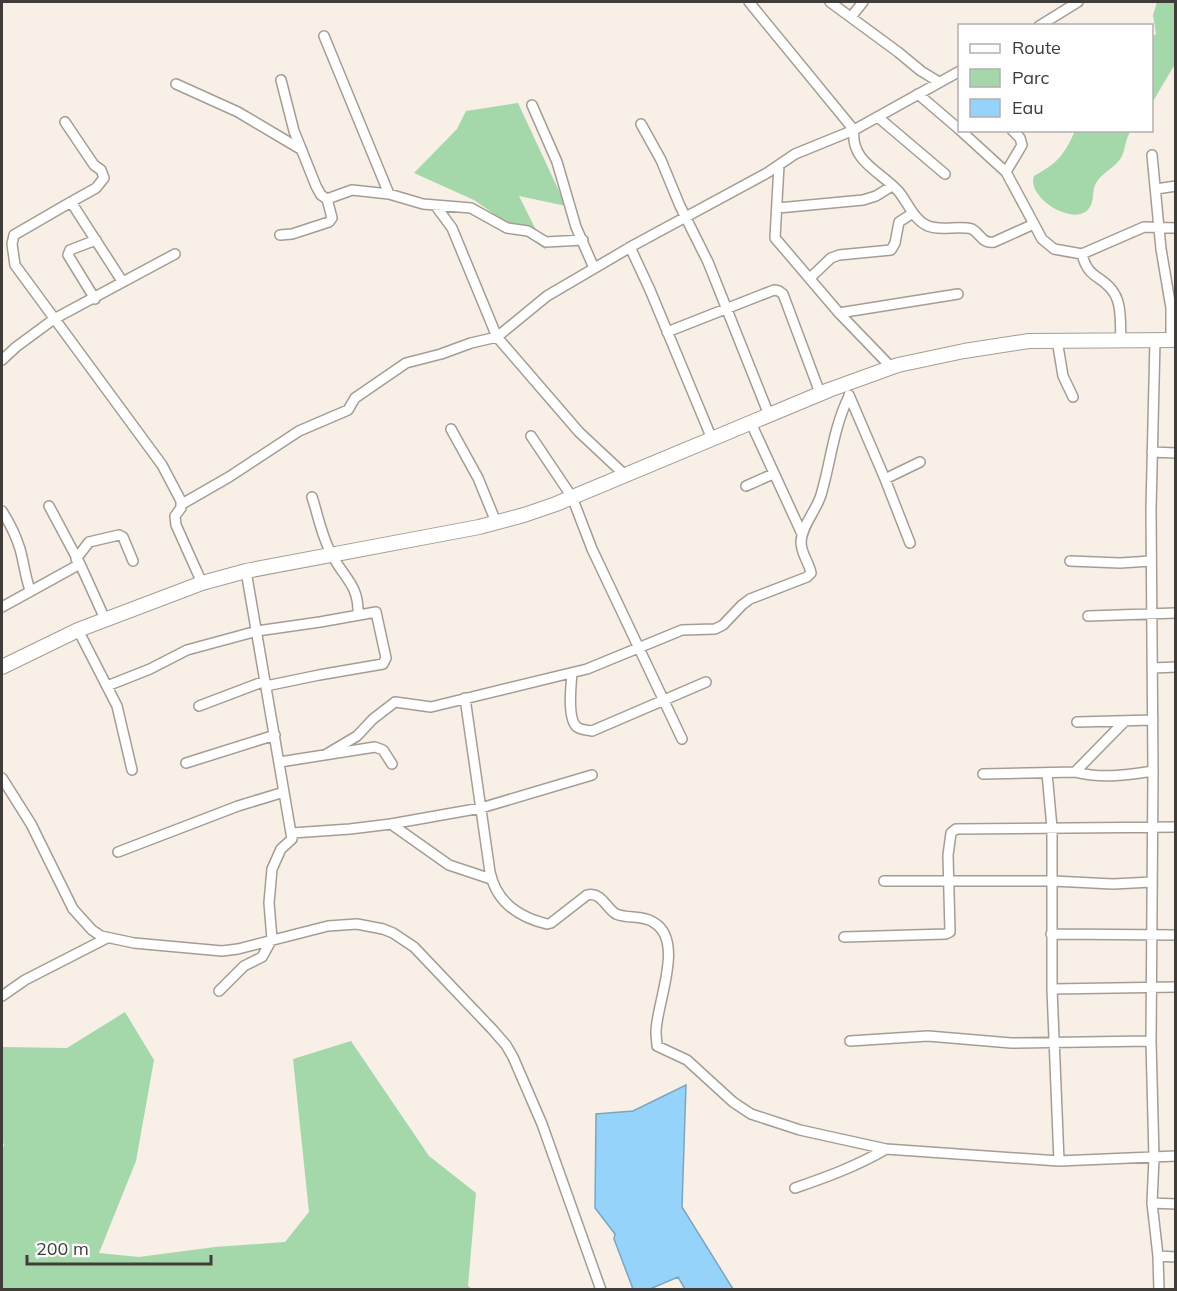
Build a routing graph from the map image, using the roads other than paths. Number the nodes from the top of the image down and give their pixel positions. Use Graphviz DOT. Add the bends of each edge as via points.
graph roads {
  1 [pos="749,2"];
  2 [pos="830,2"];
  3 [pos="863,2"];
  4 [pos="1078,2"];
  5 [pos="1064,5"];
  6 [pos="851,17"];
  7 [pos="1041,24"];
  8 [pos="324,36"];
  9 [pos="921,71"];
  10 [pos="958,72"];
  11 [pos="281,80"];
  12 [pos="939,82"];
  13 [pos="176,84"];
  14 [pos="920,92"];
  15 [pos="532,105"];
  16 [pos="879,118"];
  17 [pos="65,123"];
  18 [pos="641,124"];
  19 [pos="958,128"];
  20 [pos="854,130"];
  21 [pos="962,132"];
  22 [pos="1014,132"];
  23 [pos="302,150"];
  24 [pos="1152,155"];
  25 [pos="779,165"];
  26 [pos="1006,172"];
  27 [pos="945,174"];
  28 [pos="892,186"];
  29 [pos="1176,186"];
  30 [pos="1156,189"];
  31 [pos="389,194"];
  32 [pos="327,199"];
  33 [pos="70,202"];
  34 [pos="435,205"];
  35 [pos="778,208"];
  36 [pos="913,213"];
  37 [pos="687,218"];
  38 [pos="1034,224"];
  39 [pos="1160,227"];
  40 [pos="1176,228"];
  41 [pos="280,235"];
  42 [pos="96,240"];
  43 [pos="583,240"];
  44 [pos="630,248"];
  45 [pos="175,254"];
  46 [pos="1082,254"];
  47 [pos="594,268"];
  48 [pos="810,278"];
  49 [pos="122,281"];
  50 [pos="958,294"];
  51 [pos="95,299"];
  52 [pos="725,308"];
  53 [pos="839,313"];
  54 [pos="54,319"];
  55 [pos="667,332"];
  56 [pos="497,337"];
  57 [pos="1057,340"];
  58 [pos="1121,340"];
  59 [pos="1155,340"];
  60 [pos="1173,340"];
  61 [pos="2,360"];
  62 [pos="891,368"];
  63 [pos="847,390"];
  64 [pos="820,393"];
  65 [pos="1073,397"];
  66 [pos="769,415"];
  67 [pos="751,423"];
  68 [pos="451,429"];
  69 [pos="531,436"];
  70 [pos="712,439"];
  71 [pos="1152,452"];
  72 [pos="1176,453"];
  73 [pos="920,462"];
  74 [pos="773,474"];
  75 [pos="626,475"];
  76 [pos="885,479"];
  77 [pos="746,486"];
  78 [pos="312,497"];
  79 [pos="572,497"];
  80 [pos="182,504"];
  81 [pos="49,506"];
  82 [pos="2,511"];
  83 [pos="496,522"];
  84 [pos="802,534"];
  85 [pos="910,543"];
  86 [pos="332,555"];
  87 [pos="133,561"];
  88 [pos="1070,561"];
  89 [pos="1152,561"];
  90 [pos="78,562"];
  91 [pos="246,571"];
  92 [pos="202,583"];
  93 [pos="30,590"];
  94 [pos="2,607"];
  95 [pos="1176,613"];
  96 [pos="358,614"];
  97 [pos="1152,614"];
  98 [pos="1088,616"];
  99 [pos="105,619"];
  100 [pos="78,630"];
  101 [pos="257,631"];
  102 [pos="638,647"];
  103 [pos="2,667"];
  104 [pos="1176,667"];
  105 [pos="1153,668"];
  106 [pos="572,673"];
  107 [pos="706,682"];
  108 [pos="265,684"];
  109 [pos="106,686"];
  110 [pos="465,698"];
  111 [pos="663,701"];
  112 [pos="199,706"];
  113 [pos="1153,720"];
  114 [pos="1125,721"];
  115 [pos="1077,722"];
  116 [pos="275,735"];
  117 [pos="682,739"];
  118 [pos="325,755"];
  119 [pos="280,762"];
  120 [pos="186,763"];
  121 [pos="392,764"];
  122 [pos="132,770"];
  123 [pos="1153,771"];
  124 [pos="1075,772"];
  125 [pos="1047,773"];
  126 [pos="983,774"];
  127 [pos="592,775"];
  128 [pos="2,778"];
  129 [pos="284,792"];
  130 [pos="481,808"];
  131 [pos="391,824"];
  132 [pos="1152,827"];
  133 [pos="1176,827"];
  134 [pos="1052,828"];
  135 [pos="292,833"];
  136 [pos="118,852"];
  137 [pos="491,879"];
  138 [pos="884,881"];
  139 [pos="1053,881"];
  140 [pos="950,882"];
  141 [pos="1152,882"];
  142 [pos="92,930"];
  143 [pos="1051,934"];
  144 [pos="1152,935"];
  145 [pos="1176,935"];
  146 [pos="844,937"];
  147 [pos="107,938"];
  148 [pos="272,939"];
  149 [pos="88,947"];
  150 [pos="1151,987"];
  151 [pos="1176,987"];
  152 [pos="1052,989"];
  153 [pos="219,991"];
  154 [pos="2,996"];
  155 [pos="850,1041"];
  156 [pos="1152,1041"];
  157 [pos="1054,1042"];
  158 [pos="886,1149"];
  159 [pos="1176,1156"];
  160 [pos="1154,1158"];
  161 [pos="1059,1161"];
  162 [pos="795,1188"];
  163 [pos="1152,1203"];
  164 [pos="1176,1204"];
  165 [pos="1158,1256"];
  166 [pos="1176,1257"];
  167 [pos="601,1290"];
  168 [pos="1159,1290"];
  1 -- 20 [label="street"];
  2 -- 6 [label="street"];
  3 -- 6 [label="street"];
  4 -- 5 [label="street"];
  5 -- 7 [label="street"];
  6 -- 9 [label="street"];
  8 -- 31 [label="street"];
  9 -- 12 [label="street"];
  9 -- 14 [label="street"];
  10 -- 12 [label="street"];
  11 -- 23 [label="street"];
  12 -- 14 [label="street"];
  13 -- 23 [label="street" via="238,112"];
  14 -- 16 [label="street"];
  14 -- 19 [label="street"];
  15 -- 43 [label="street" via="557,162"];
  16 -- 20 [label="street"];
  16 -- 27 [label="street"];
  17 -- 33 [label="street" via="104,178 96,188"];
  18 -- 37 [label="street" via="662,160"];
  20 -- 25 [label="street" via="795,154"];
  20 -- 28 [label="street" via="860,156"];
  21 -- 26 [label="street"];
  22 -- 26 [label="street" via="1022,145"];
  23 -- 32 [label="street" via="321,195"];
  24 -- 30 [label="street"];
  25 -- 35 [label="street"];
  25 -- 37 [label="street"];
  26 -- 38 [label="street"];
  28 -- 35 [label="street" via="863,200"];
  28 -- 36 [label="street"];
  29 -- 30 [label="street"];
  30 -- 39 [label="street"];
  31 -- 32 [label="street" via="352,190"];
  31 -- 34 [label="street"];
  32 -- 41 [label="street" via="332,218 329,222"];
  33 -- 42 [label="street"];
  33 -- 54 [label="street" via="18,232 12,240 15,265"];
  34 -- 43 [label="street" via="471,208 507,228 528,231 546,242"];
  34 -- 56 [label="street" via="452,228"];
  35 -- 48 [label="street" via="775,238"];
  36 -- 38 [label="street" via="928,226 972,229 988,243"];
  36 -- 48 [label="street" via="899,222 891,250 839,255 825,262"];
  37 -- 44 [label="street"];
  37 -- 52 [label="street"];
  38 -- 46 [label="street" via="1042,239 1054,249"];
  39 -- 40 [label="street"];
  39 -- 46 [label="street" via="1144,227"];
  39 -- 60 [label="street"];
  42 -- 49 [label="street"];
  42 -- 51 [label="street" via="70,250 68,255"];
  43 -- 47 [label="street"];
  44 -- 47 [label="street"];
  44 -- 55 [label="street"];
  45 -- 49 [label="street"];
  46 -- 58 [label="street" via="1089,272 1114,293"];
  47 -- 56 [label="street" via="541,300"];
  48 -- 53 [label="street"];
  49 -- 51 [label="street"];
  50 -- 53 [label="street"];
  51 -- 54 [label="street"];
  52 -- 55 [label="street"];
  52 -- 64 [label="street" via="780,291"];
  52 -- 66 [label="street"];
  53 -- 62 [label="street"];
  54 -- 61 [label="street"];
  54 -- 80 [label="street" via="162,465"];
  55 -- 70 [label="street"];
  56 -- 75 [label="street" via="579,432"];
  56 -- 80 [label="street" via="406,363 355,398 348,410 299,431"];
  57 -- 58 [label="highway"];
  57 -- 62 [label="highway" via="964,351"];
  57 -- 65 [label="street" via="1063,376"];
  58 -- 59 [label="highway"];
  59 -- 60 [label="highway"];
  59 -- 71 [label="street"];
  62 -- 63 [label="highway"];
  63 -- 64 [label="highway"];
  63 -- 76 [label="street"];
  63 -- 84 [label="street" via="821,495"];
  64 -- 66 [label="highway"];
  66 -- 67 [label="highway"];
  67 -- 70 [label="highway"];
  67 -- 74 [label="street"];
  68 -- 83 [label="street"];
  69 -- 79 [label="street"];
  70 -- 75 [label="highway"];
  71 -- 72 [label="street"];
  71 -- 89 [label="street"];
  73 -- 76 [label="street"];
  74 -- 77 [label="street"];
  74 -- 84 [label="street"];
  75 -- 79 [label="highway"];
  76 -- 85 [label="street"];
  78 -- 86 [label="street"];
  79 -- 83 [label="highway"];
  79 -- 102 [label="street"];
  80 -- 92 [label="street" via="176,525"];
  81 -- 90 [label="street"];
  82 -- 93 [label="street" via="21,551"];
  83 -- 86 [label="highway"];
  84 -- 102 [label="street" via="801,550 811,573 807,577 750,599 715,629 682,630"];
  86 -- 91 [label="highway"];
  86 -- 96 [label="street" via="352,583"];
  87 -- 90 [label="street" via="119,535 89,542"];
  88 -- 89 [label="street"];
  89 -- 97 [label="street"];
  90 -- 93 [label="street"];
  90 -- 99 [label="street"];
  91 -- 92 [label="highway"];
  91 -- 101 [label="street"];
  92 -- 99 [label="highway"];
  93 -- 94 [label="street"];
  95 -- 97 [label="street"];
  96 -- 101 [label="street"];
  96 -- 108 [label="street" via="376,612 386,658 383,664"];
  97 -- 98 [label="street"];
  97 -- 105 [label="street"];
  99 -- 100 [label="highway"];
  100 -- 103 [label="highway"];
  100 -- 109 [label="street"];
  101 -- 108 [label="street"];
  101 -- 109 [label="street" via="188,650"];
  102 -- 106 [label="street"];
  102 -- 111 [label="street"];
  104 -- 105 [label="street"];
  105 -- 113 [label="street"];
  106 -- 110 [label="street"];
  106 -- 111 [label="street" via="571,710 574,725 579,728 592,731"];
  107 -- 111 [label="street"];
  108 -- 112 [label="street"];
  108 -- 116 [label="street"];
  109 -- 122 [label="street" via="117,706"];
  110 -- 118 [label="street" via="424,707 395,702 357,736"];
  110 -- 130 [label="street"];
  111 -- 117 [label="street"];
  113 -- 114 [label="street"];
  113 -- 123 [label="street"];
  114 -- 115 [label="street"];
  114 -- 124 [label="street"];
  116 -- 119 [label="street"];
  116 -- 120 [label="street"];
  118 -- 119 [label="street"];
  118 -- 121 [label="street" via="375,747 383,750"];
  119 -- 129 [label="street"];
  123 -- 124 [label="street" via="1113,777"];
  123 -- 132 [label="street"];
  124 -- 125 [label="street"];
  125 -- 126 [label="street"];
  125 -- 134 [label="street"];
  127 -- 130 [label="street"];
  128 -- 142 [label="street" via="31,824 74,909"];
  129 -- 135 [label="street"];
  129 -- 136 [label="street"];
  130 -- 131 [label="street"];
  130 -- 137 [label="street"];
  131 -- 135 [label="street"];
  131 -- 137 [label="street" via="449,865"];
  132 -- 133 [label="street"];
  132 -- 134 [label="street"];
  132 -- 141 [label="street"];
  134 -- 139 [label="street"];
  134 -- 140 [label="street" via="956,829 950,837"];
  135 -- 148 [label="street" via="291,841 281,849 272,869"];
  137 -- 158 [label="street" via="502,901 543,923 551,923 592,893 615,913 658,925 666,937 669,957 657,1046 687,1060 733,1102 751,1113 800,1130"];
  138 -- 140 [label="street"];
  139 -- 140 [label="street"];
  139 -- 141 [label="street"];
  139 -- 143 [label="street"];
  140 -- 146 [label="street" via="950,932"];
  141 -- 144 [label="street"];
  142 -- 147 [label="street"];
  142 -- 149 [label="street"];
  143 -- 144 [label="street"];
  143 -- 152 [label="street"];
  144 -- 145 [label="street"];
  144 -- 150 [label="street"];
  147 -- 148 [label="street" via="217,951"];
  147 -- 149 [label="street"];
  148 -- 153 [label="street" via="262,957 244,966"];
  148 -- 167 [label="street" via="328,926 375,926 409,944 454,987 513,1057 542,1124"];
  149 -- 154 [label="street"];
  150 -- 151 [label="street"];
  150 -- 152 [label="street"];
  150 -- 156 [label="street"];
  152 -- 157 [label="street"];
  155 -- 157 [label="street" via="928,1036 1011,1043"];
  156 -- 157 [label="street"];
  156 -- 160 [label="street"];
  157 -- 161 [label="street"];
  158 -- 161 [label="street"];
  158 -- 162 [label="street" via="831,1176"];
  159 -- 160 [label="street"];
  160 -- 161 [label="street"];
  160 -- 163 [label="street"];
  163 -- 164 [label="street"];
  163 -- 165 [label="street"];
  165 -- 166 [label="street"];
  165 -- 168 [label="street"];
}
